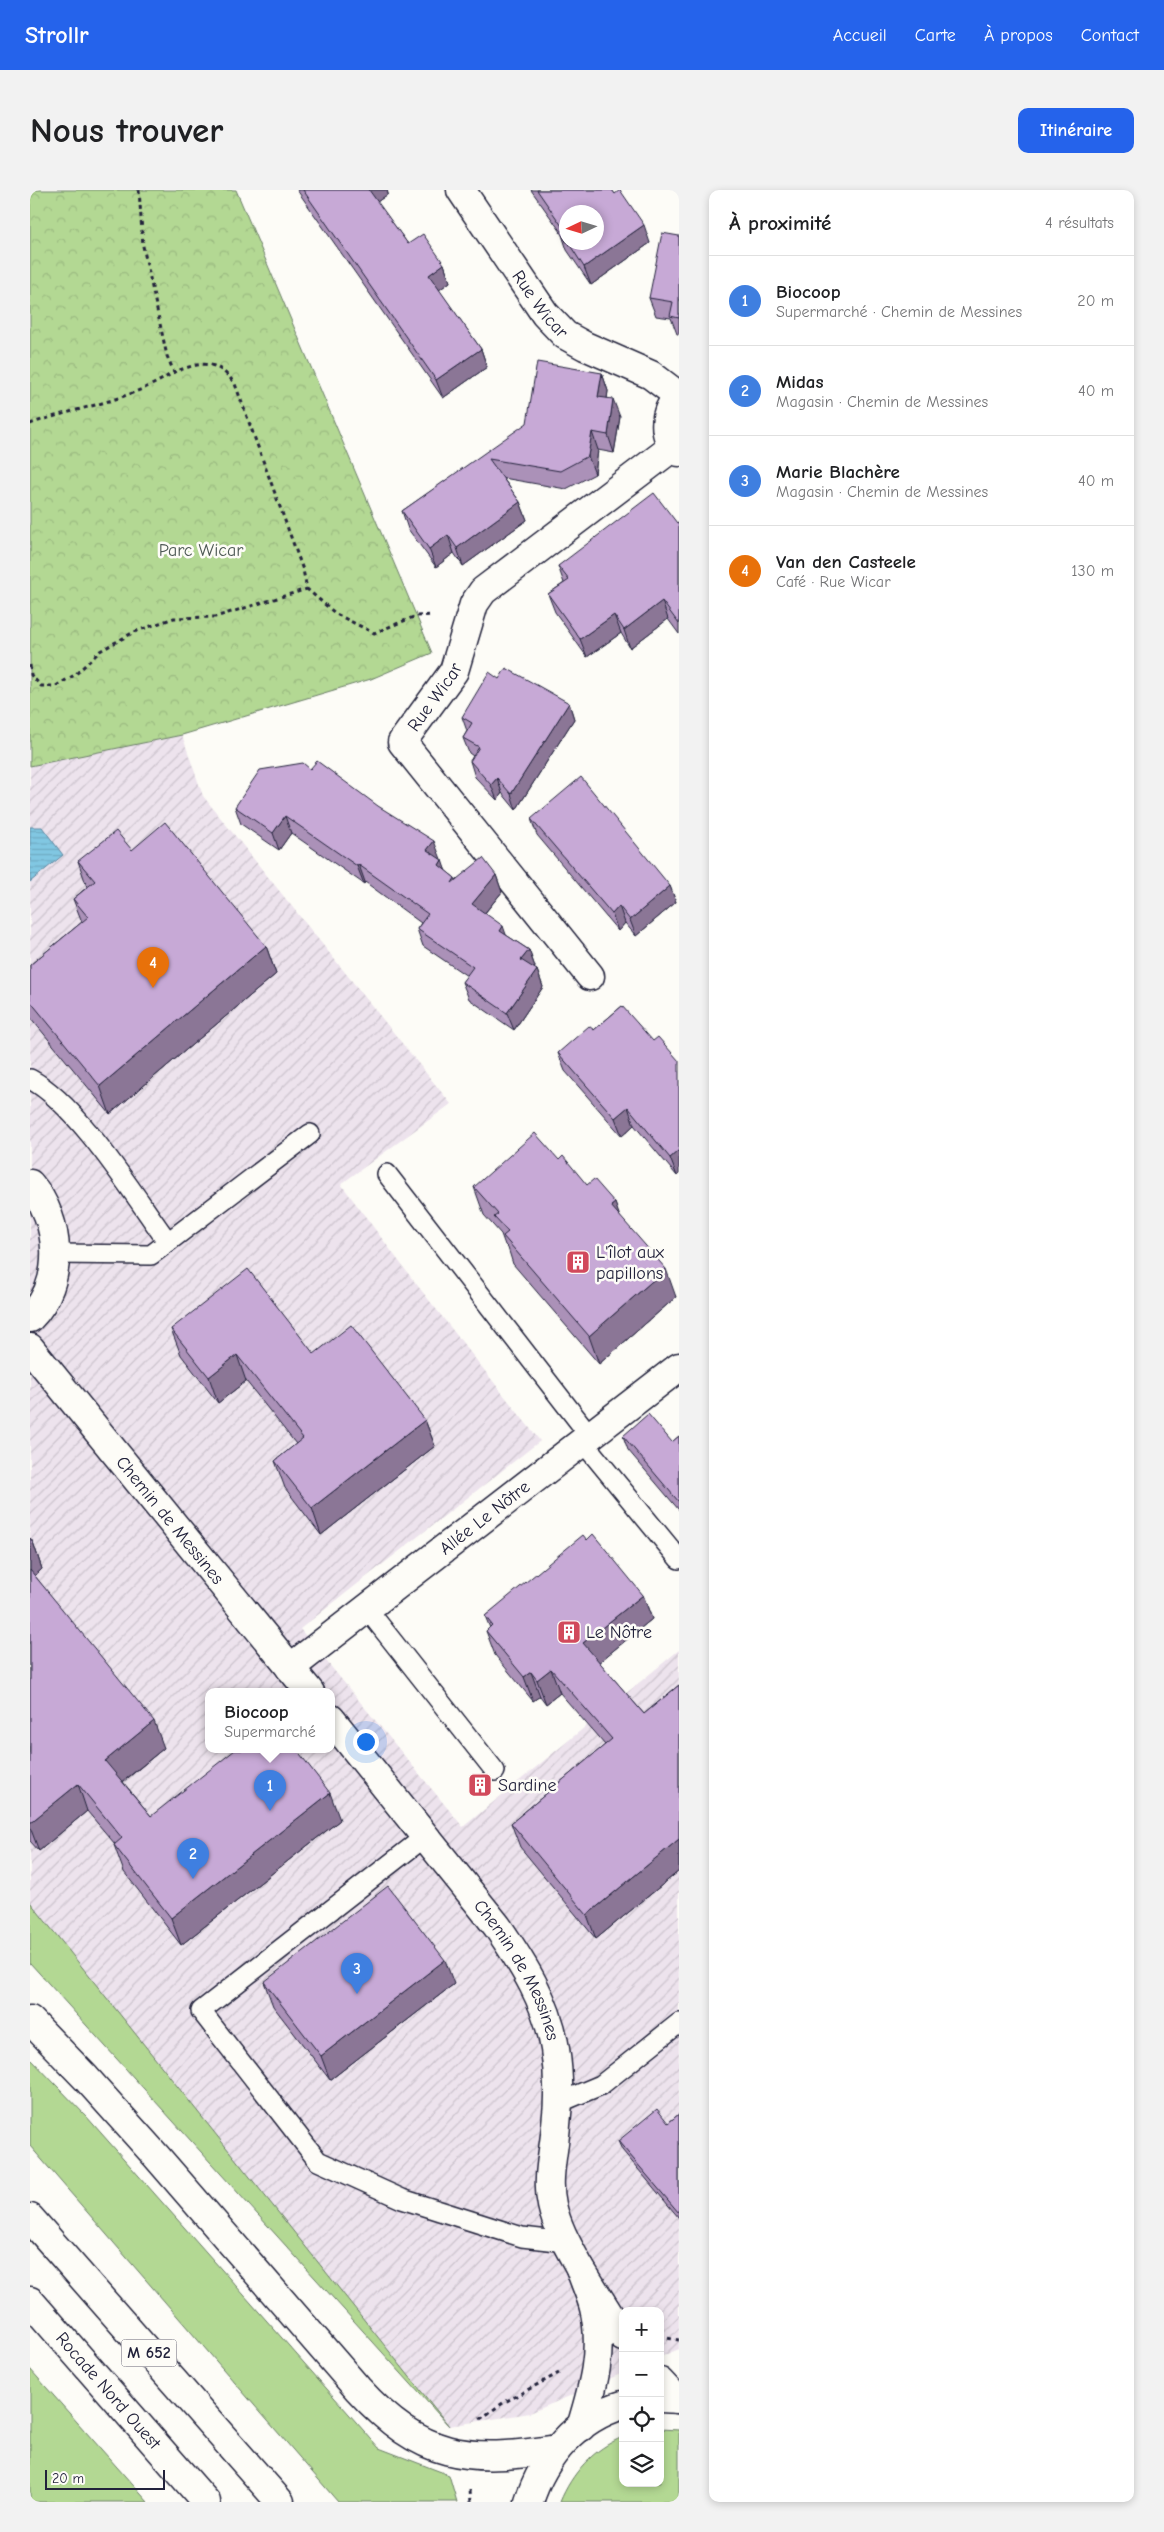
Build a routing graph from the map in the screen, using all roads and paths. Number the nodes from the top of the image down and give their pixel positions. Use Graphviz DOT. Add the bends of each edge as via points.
graph roads {
  1 [pos="139,190"];
  2 [pos="461,190"];
  3 [pos="174,372"];
  4 [pos="679,396"];
  5 [pos="30,424"];
  6 [pos="676,450"];
  7 [pos="307,589"];
  8 [pos="471,613"];
  9 [pos="30,665"];
  10 [pos="590,976"];
  11 [pos="30,1079"];
  12 [pos="310,1134"];
  13 [pos="387,1174"];
  14 [pos="30,1184"];
  15 [pos="168,1242"];
  16 [pos="55,1254"];
  17 [pos="30,1318"];
  18 [pos="30,1348"];
  19 [pos="679,1367"];
  20 [pos="587,1439"];
  21 [pos="679,1559"];
  22 [pos="367,1609"];
  23 [pos="290,1668"];
  24 [pos="307,1688"];
  25 [pos="335,1724"];
  26 [pos="495,1772"];
  27 [pos="426,1836"];
  28 [pos="30,2020"];
  29 [pos="679,2023"];
  30 [pos="558,2102"];
  31 [pos="30,2218"];
  32 [pos="566,2242"];
  33 [pos="580,2268"];
  34 [pos="30,2301"];
  35 [pos="619,2331"];
  36 [pos="664,2338"];
  37 [pos="679,2340"];
  38 [pos="597,2361"];
  39 [pos="619,2407"];
  40 [pos="581,2427"];
  41 [pos="557,2449"];
  42 [pos="468,2455"];
  43 [pos="274,2495"];
  44 [pos="206,2502"];
  45 [pos="471,2502"];
  46 [pos="530,2502"];
  1 -- 3 [label="path" via="140,218 154,302"];
  2 -- 4 [label="main road, Rue Wicar" via="545,314 565,335 652,375"];
  3 -- 5 [label="path" via="135,393"];
  3 -- 7 [label="path" via="209,363 224,371 235,384 303,570"];
  4 -- 6 [label="main road, Rue Wicar" via="666,414 668,437"];
  6 -- 8 [label="main road, Rue Wicar" via="491,584 478,597"];
  7 -- 8 [label="path" via="336,614 374,633 416,616"];
  7 -- 9 [label="path" via="215,617 174,618 134,632 100,651 76,674 56,686 41,686 31,674"];
  8 -- 10 [label="main road, Rue Wicar" via="454,670 402,742"];
  11 -- 15 [label="lane" via="71,1113"];
  12 -- 15 [label="lane"];
  13 -- 20 [label="lane"];
  14 -- 16 [label="main road" via="46,1207 52,1225"];
  15 -- 16 [label="lane" via="151,1255"];
  16 -- 17 [label="main road" via="43,1300"];
  18 -- 23 [label="main road, Chemin de Messines"];
  19 -- 20 [label="main road, Allée Le Nôtre"];
  20 -- 21 [label="lane"];
  20 -- 22 [label="main road, Allée Le Nôtre"];
  22 -- 23 [label="main road, Allée Le Nôtre"];
  22 -- 26 [label="lane"];
  23 -- 24 [label="main road, Chemin de Messines"];
  25 -- 27 [label="main road, Chemin de Messines"];
  27 -- 30 [label="main road, Chemin de Messines" via="497,1926 533,1983 550,2024"];
  27 -- 32 [label="lane" via="201,2011 318,2161 402,2199 522,2237"];
  28 -- 42 [label="main road" via="157,2157 374,2406 390,2421 421,2440"];
  29 -- 30 [label="lane" via="601,2085"];
  30 -- 32 [label="main road, Chemin de Messines" via="550,2184 552,2205"];
  31 -- 43 [label="main road, M 652"];
  32 -- 33 [label="main road, Chemin de Messines"];
  33 -- 35 [label="main road, Chemin de Messines"];
  33 -- 38 [label="main road, Chemin de Messines" via="594,2307"];
  34 -- 44 [label="main road, Rocade Nord Ouest / M 652"];
  36 -- 37 [label="path"];
  38 -- 40 [label="main road, Chemin de Messines"];
  38 -- 42 [label="path" via="565,2370 481,2418 471,2434"];
  39 -- 40 [label="main road"];
  40 -- 41 [label="main road"];
  41 -- 42 [label="main road" via="512,2456"];
  41 -- 46 [label="main road" via="541,2473"];
  42 -- 45 [label="path"];
}
